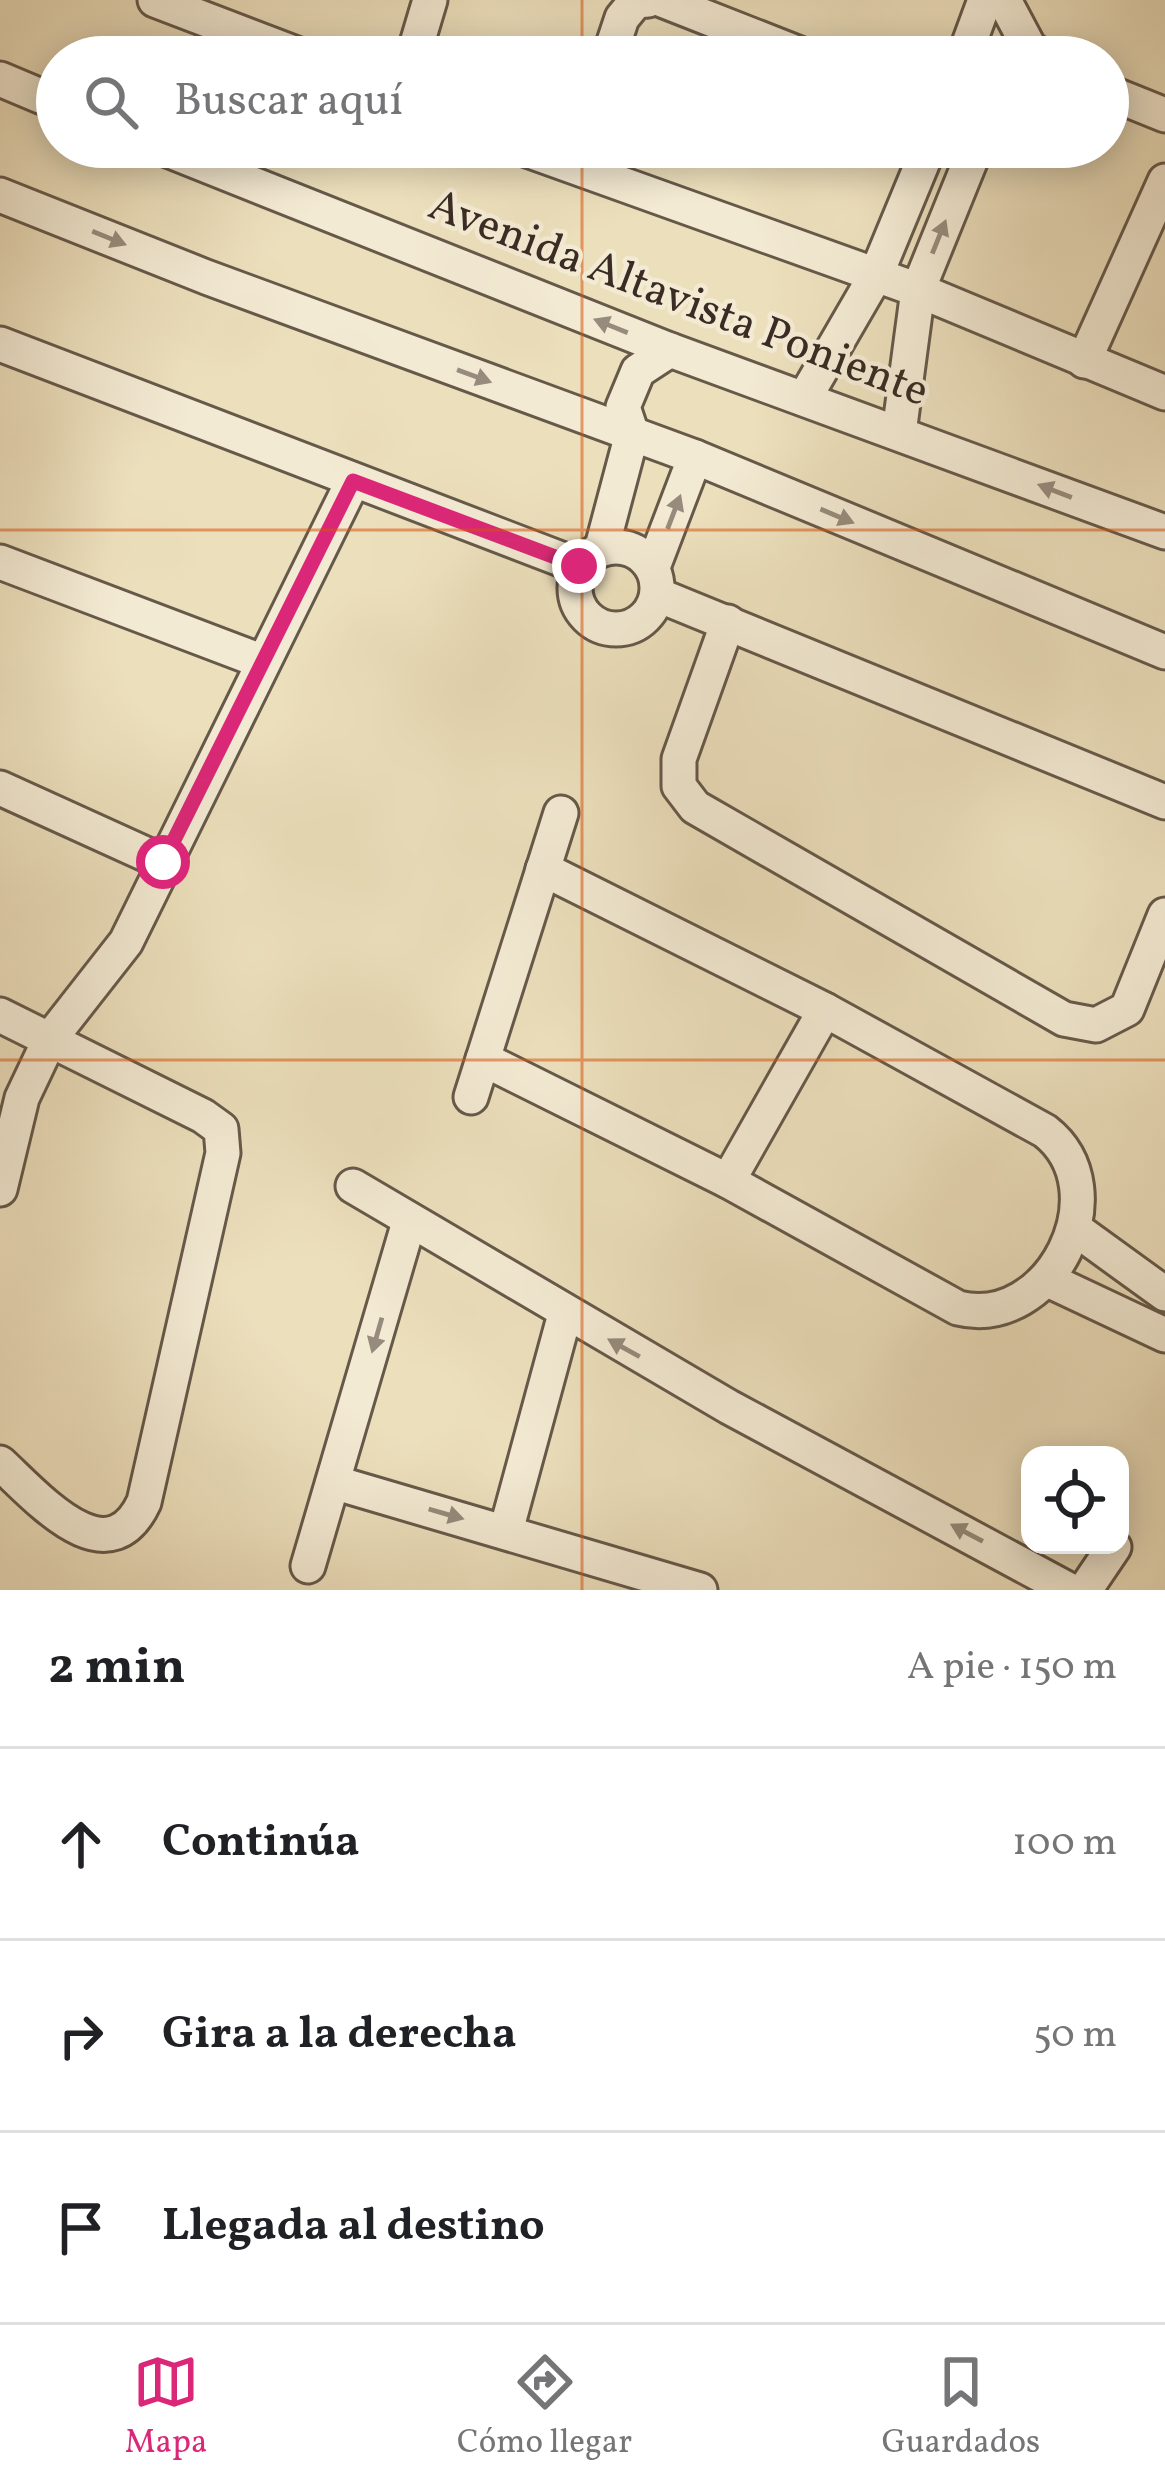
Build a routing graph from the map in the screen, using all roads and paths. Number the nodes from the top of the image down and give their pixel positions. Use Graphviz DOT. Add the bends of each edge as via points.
graph roads {
  1 [pos="155,0"];
  2 [pos="430,0"];
  3 [pos="648,0"];
  4 [pos="662,0"];
  5 [pos="985,0"];
  6 [pos="1004,0"];
  7 [pos="195,8"];
  8 [pos="257,36"];
  9 [pos="419,36"];
  10 [pos="616,36"];
  11 [pos="754,36"];
  12 [pos="972,36"];
  13 [pos="1023,36"];
  14 [pos="0,79"];
  15 [pos="36,94"];
  16 [pos="1129,101"];
  17 [pos="1165,116"];
  18 [pos="213,168"];
  19 [pos="606,168"];
  20 [pos="920,168"];
  21 [pos="967,168"];
  22 [pos="1165,181"];
  23 [pos="0,195"];
  24 [pos="876,275"];
  25 [pos="918,290"];
  26 [pos="0,344"];
  27 [pos="670,350"];
  28 [pos="1084,361"];
  29 [pos="1165,393"];
  30 [pos="804,399"];
  31 [pos="899,433"];
  32 [pos="632,434"];
  33 [pos="695,458"];
  34 [pos="353,481"];
  35 [pos="1165,532"];
  36 [pos="590,556"];
  37 [pos="0,562"];
  38 [pos="655,581"];
  39 [pos="728,622"];
  40 [pos="1160,647"];
  41 [pos="261,661"];
  42 [pos="0,788"];
  43 [pos="1165,802"];
  44 [pos="561,813"];
  45 [pos="163,862"];
  46 [pos="543,869"];
  47 [pos="1165,915"];
  48 [pos="825,1010"];
  49 [pos="0,1015"];
  50 [pos="50,1039"];
  51 [pos="483,1059"];
  52 [pos="471,1097"];
  53 [pos="2,1172"];
  54 [pos="728,1181"];
  55 [pos="353,1186"];
  56 [pos="409,1222"];
  57 [pos="1074,1228"];
  58 [pos="1046,1279"];
  59 [pos="1160,1291"];
  60 [pos="565,1314"];
  61 [pos="1151,1328"];
  62 [pos="0,1463"];
  63 [pos="333,1482"];
  64 [pos="506,1531"];
  65 [pos="1109,1554"];
  66 [pos="308,1566"];
  67 [pos="700,1590"];
  68 [pos="1069,1590"];
  69 [pos="1085,1590"];
  1 -- 7 [label="street"];
  2 -- 9 [label="street"];
  3 -- 10 [label="street" via="636,2"];
  4 -- 11 [label="street"];
  5 -- 12 [label="street"];
  6 -- 13 [label="street"];
  7 -- 8 [label="street"];
  14 -- 15 [label="street"];
  16 -- 17 [label="street"];
  27 -- 18 [label="street, Avenida Altavista Poniente, one-way"];
  19 -- 24 [label="street"];
  20 -- 24 [label="street"];
  25 -- 21 [label="street, one-way"];
  22 -- 28 [label="street"];
  23 -- 32 [label="street, one-way"];
  24 -- 25 [label="street"];
  24 -- 30 [label="street"];
  25 -- 28 [label="street"];
  25 -- 31 [label="street"];
  26 -- 34 [label="street"];
  27 -- 30 [label="street, Avenida Altavista Poniente"];
  27 -- 32 [label="street" via="638,371 623,407"];
  28 -- 29 [label="street"];
  30 -- 31 [label="street, Avenida Altavista Poniente"];
  35 -- 31 [label="street, Avenida Altavista Poniente, one-way"];
  32 -- 33 [label="street"];
  32 -- 36 [label="street"];
  38 -- 33 [label="street, one-way"];
  33 -- 40 [label="street, one-way"];
  34 -- 36 [label="street"];
  34 -- 41 [label="street"];
  36 -- 38 [label="street" via="631,548"];
  36 -- 38 [label="street" via="573,586 592,622 632,626 649,614"];
  37 -- 41 [label="street"];
  38 -- 39 [label="street"];
  39 -- 43 [label="street"];
  39 -- 47 [label="street" via="679,759 679,786 695,807 1064,1019 1096,1024 1126,1009"];
  41 -- 45 [label="street"];
  42 -- 45 [label="street"];
  44 -- 46 [label="street"];
  45 -- 50 [label="street" via="126,942"];
  46 -- 48 [label="street"];
  46 -- 51 [label="street"];
  48 -- 54 [label="street"];
  48 -- 57 [label="street" via="1065,1147 1076,1170"];
  49 -- 50 [label="street"];
  50 -- 53 [label="street" via="22,1098"];
  50 -- 62 [label="street" via="203,1116 220,1129 223,1153 134,1523 116,1534 78,1528"];
  51 -- 52 [label="street"];
  51 -- 54 [label="street"];
  54 -- 58 [label="street" via="958,1308 1011,1308"];
  55 -- 56 [label="street"];
  56 -- 60 [label="street"];
  56 -- 63 [label="street, one-way"];
  57 -- 58 [label="street"];
  57 -- 59 [label="street"];
  58 -- 61 [label="street"];
  59 -- 61 [label="street"];
  60 -- 64 [label="street"];
  68 -- 60 [label="street, one-way"];
  63 -- 64 [label="street, one-way"];
  63 -- 66 [label="street"];
  64 -- 67 [label="street"];
  65 -- 69 [label="street"];
}
